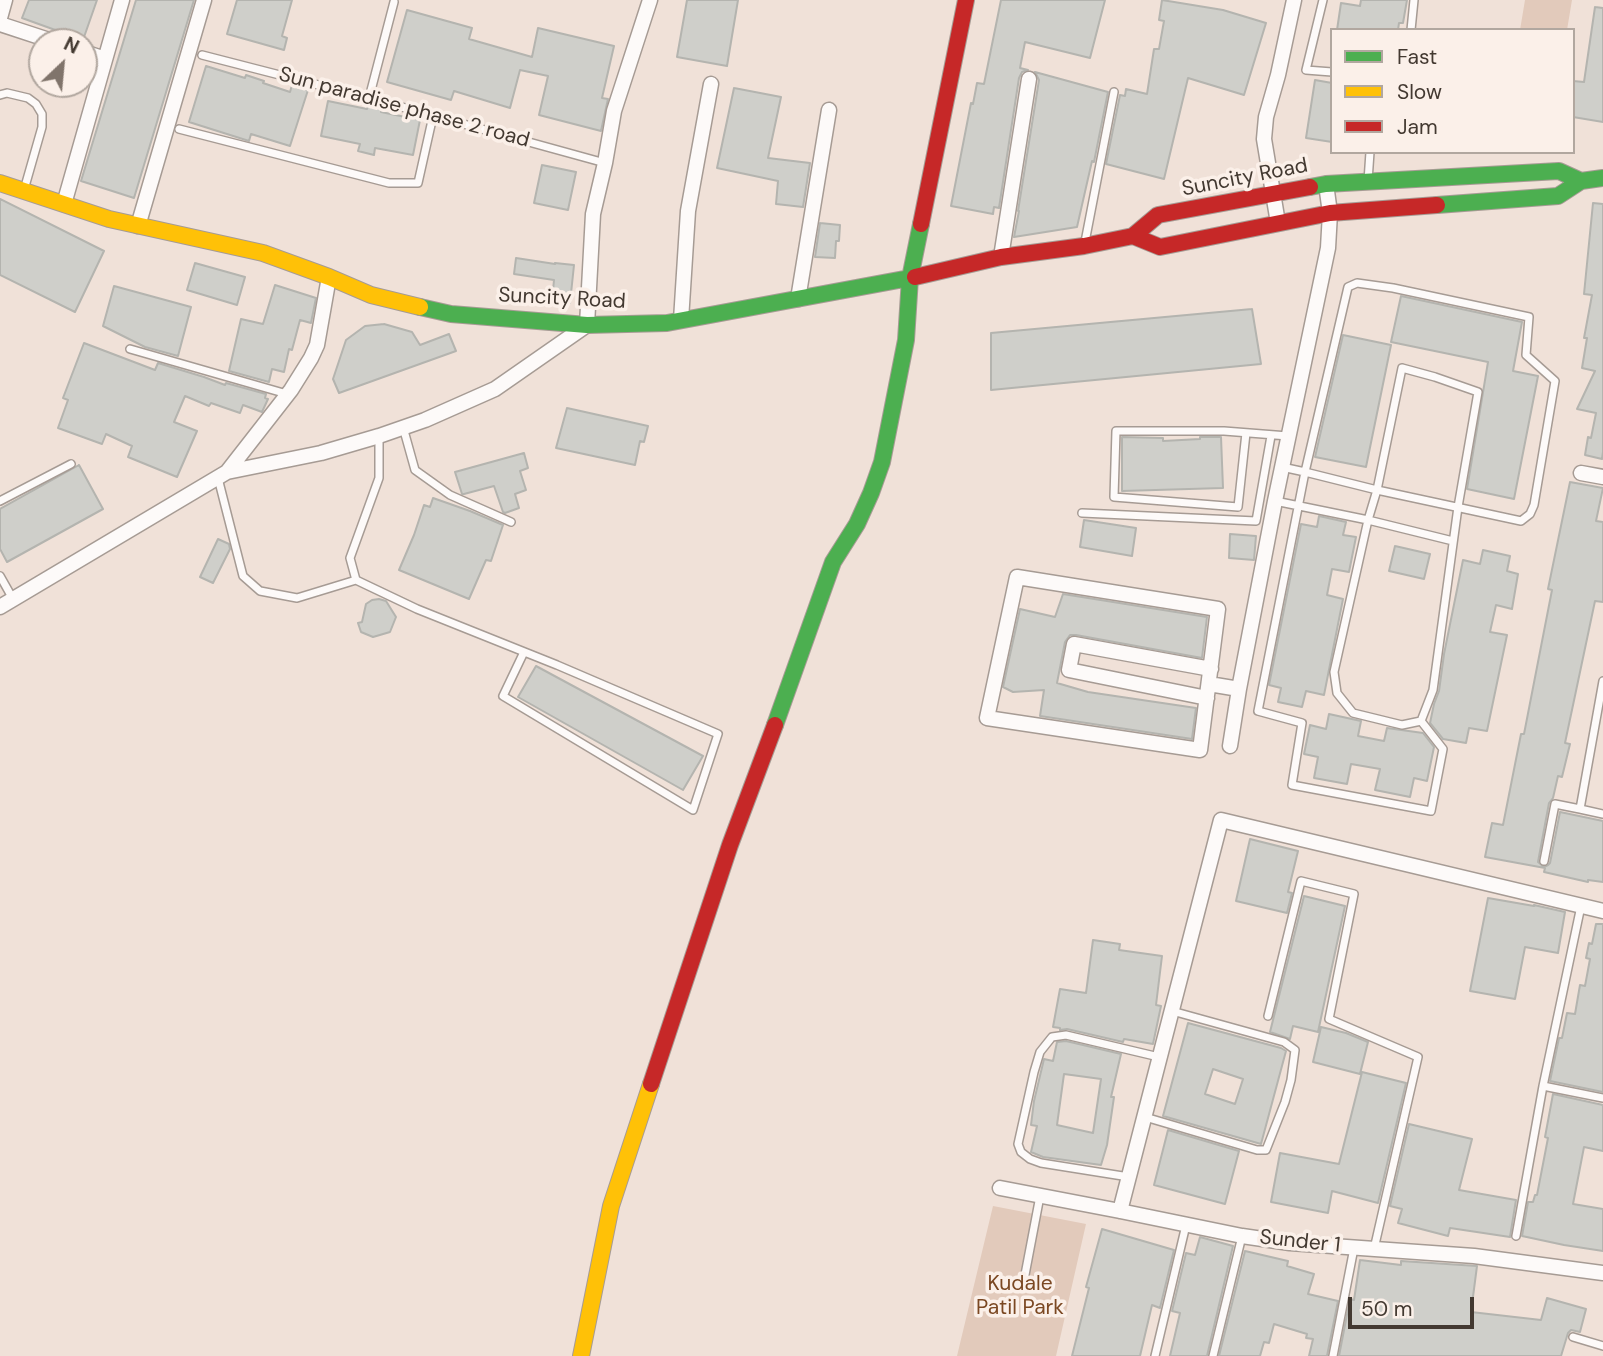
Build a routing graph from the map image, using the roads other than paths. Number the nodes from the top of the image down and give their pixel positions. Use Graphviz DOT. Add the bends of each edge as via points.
graph roads {
  1 [pos="5,0"];
  2 [pos="122,0"];
  3 [pos="204,0"];
  4 [pos="650,0"];
  5 [pos="966,0"];
  6 [pos="1294,0"];
  7 [pos="1323,0"];
  8 [pos="1414,0"];
  9 [pos="394,2"];
  10 [pos="0,18"];
  11 [pos="0,24"];
  12 [pos="1411,28"];
  13 [pos="28,33"];
  14 [pos="202,55"];
  15 [pos="98,57"];
  16 [pos="105,59"];
  17 [pos="1330,72"];
  18 [pos="1029,79"];
  19 [pos="711,84"];
  20 [pos="1114,92"];
  21 [pos="0,95"];
  22 [pos="369,98"];
  23 [pos="829,110"];
  24 [pos="433,116"];
  25 [pos="179,129"];
  26 [pos="1370,154"];
  27 [pos="605,163"];
  28 [pos="1603,178"];
  29 [pos="1368,181"];
  30 [pos="1581,181"];
  31 [pos="1326,184"];
  32 [pos="1,185"];
  33 [pos="23,191"];
  34 [pos="1273,194"];
  35 [pos="64,204"];
  36 [pos="1330,213"];
  37 [pos="1278,223"];
  38 [pos="138,226"];
  39 [pos="1133,236"];
  40 [pos="1084,246"];
  41 [pos="1001,257"];
  42 [pos="329,277"];
  43 [pos="910,278"];
  44 [pos="798,299"];
  45 [pos="681,320"];
  46 [pos="587,325"];
  47 [pos="130,349"];
  48 [pos="288,394"];
  49 [pos="403,426"];
  50 [pos="1246,433"];
  51 [pos="379,436"];
  52 [pos="1271,436"];
  53 [pos="1288,436"];
  54 [pos="71,464"];
  55 [pos="1282,467"];
  56 [pos="1305,472"];
  57 [pos="1581,473"];
  58 [pos="222,475"];
  59 [pos="1603,477"];
  60 [pos="1377,490"];
  61 [pos="1275,501"];
  62 [pos="0,502"];
  63 [pos="1299,506"];
  64 [pos="1458,507"];
  65 [pos="1082,513"];
  66 [pos="1368,520"];
  67 [pos="511,522"];
  68 [pos="1453,541"];
  69 [pos="0,576"];
  70 [pos="356,580"];
  71 [pos="7,603"];
  72 [pos="524,652"];
  73 [pos="1603,681"];
  74 [pos="1209,683"];
  75 [pos="1239,689"];
  76 [pos="1421,721"];
  77 [pos="1230,746"];
  78 [pos="1580,809"];
  79 [pos="1603,814"];
  80 [pos="1544,861"];
  81 [pos="1581,906"];
  82 [pos="1603,911"];
  83 [pos="1172,1011"];
  84 [pos="1268,1016"];
  85 [pos="1160,1057"];
  86 [pos="1543,1086"];
  87 [pos="1603,1098"];
  88 [pos="1144,1117"];
  89 [pos="1129,1177"];
  90 [pos="1000,1188"];
  91 [pos="1040,1196"];
  92 [pos="1120,1211"];
  93 [pos="1186,1225"];
  94 [pos="1516,1236"];
  95 [pos="1242,1237"];
  96 [pos="1354,1248"];
  97 [pos="1374,1249"];
  98 [pos="1603,1273"];
  99 [pos="1024,1280"];
  100 [pos="1573,1337"];
  101 [pos="1603,1346"];
  102 [pos="581,1356"];
  103 [pos="1155,1356"];
  104 [pos="1213,1356"];
  105 [pos="1333,1356"];
  1 -- 10 [label="street"];
  2 -- 16 [label="street"];
  3 -- 38 [label="street"];
  4 -- 27 [label="street" via="614,111"];
  5 -- 43 [label="street"];
  6 -- 34 [label="street" via="1266,117 1264,139"];
  7 -- 17 [label="lane" via="1307,70"];
  8 -- 12 [label="lane"];
  9 -- 22 [label="lane"];
  11 -- 13 [label="street"];
  14 -- 22 [label="lane, Sun paradise phase 2 road"];
  15 -- 16 [label="street"];
  16 -- 35 [label="street"];
  18 -- 41 [label="street"];
  19 -- 45 [label="street" via="688,211"];
  20 -- 40 [label="lane"];
  21 -- 33 [label="lane" via="28,99 42,114"];
  22 -- 24 [label="lane, Sun paradise phase 2 road"];
  23 -- 44 [label="street"];
  24 -- 25 [label="lane" via="418,183 389,183"];
  24 -- 27 [label="lane, Sun paradise phase 2 road"];
  26 -- 29 [label="lane"];
  27 -- 46 [label="street" via="593,214"];
  28 -- 30 [label="street, Suncity Road"];
  29 -- 30 [label="street, Suncity Road" via="1559,171"];
  29 -- 31 [label="street, Suncity Road"];
  30 -- 36 [label="street, Suncity Road" via="1558,196"];
  31 -- 34 [label="street, Suncity Road"];
  31 -- 36 [label="street"];
  32 -- 33 [label="street, Suncity Road"];
  33 -- 35 [label="street, Suncity Road"];
  34 -- 37 [label="street"];
  34 -- 39 [label="street, Suncity Road" via="1158,215"];
  35 -- 38 [label="street, Suncity Road"];
  36 -- 37 [label="street, Suncity Road"];
  36 -- 53 [label="street" via="1328,248"];
  37 -- 39 [label="street, Suncity Road" via="1160,247"];
  38 -- 42 [label="street, Suncity Road" via="263,253"];
  39 -- 40 [label="street, Suncity Road"];
  40 -- 41 [label="street, Suncity Road"];
  41 -- 43 [label="street, Suncity Road"];
  42 -- 46 [label="street, Suncity Road" via="371,295 451,314"];
  42 -- 48 [label="street" via="317,345"];
  43 -- 44 [label="street, Suncity Road"];
  43 -- 102 [label="street" via="906,340 881,462 857,524 833,562 730,845 611,1206"];
  44 -- 45 [label="street, Suncity Road"];
  45 -- 46 [label="street, Suncity Road"];
  46 -- 49 [label="street" via="495,388"];
  47 -- 48 [label="lane"];
  48 -- 58 [label="street"];
  49 -- 51 [label="street"];
  49 -- 67 [label="lane" via="415,470 450,495"];
  50 -- 50 [label="lane" via="1116,431 1114,497 1238,507"];
  50 -- 52 [label="lane"];
  51 -- 58 [label="street"];
  51 -- 70 [label="lane" via="379,478 350,558"];
  52 -- 53 [label="lane"];
  52 -- 65 [label="lane" via="1256,521"];
  53 -- 55 [label="street"];
  54 -- 62 [label="lane"];
  55 -- 56 [label="lane"];
  55 -- 61 [label="street"];
  56 -- 60 [label="lane"];
  56 -- 63 [label="lane"];
  56 -- 64 [label="lane" via="1348,287 1357,283 1392,288 1529,317 1526,355 1555,381 1534,505 1521,521"];
  57 -- 59 [label="street"];
  58 -- 70 [label="lane" via="243,576 260,591 297,598"];
  58 -- 71 [label="street"];
  60 -- 64 [label="lane"];
  60 -- 64 [label="lane" via="1402,368 1478,392"];
  60 -- 66 [label="lane"];
  61 -- 63 [label="lane"];
  61 -- 75 [label="street"];
  63 -- 66 [label="lane"];
  63 -- 76 [label="lane" via="1258,711 1302,723 1292,785 1431,811 1443,749"];
  64 -- 68 [label="lane"];
  66 -- 68 [label="lane"];
  66 -- 76 [label="lane" via="1334,672 1337,693 1353,713 1402,725"];
  68 -- 76 [label="lane" via="1433,690"];
  69 -- 71 [label="lane"];
  70 -- 72 [label="lane"];
  72 -- 72 [label="lane" via="718,734 693,810 503,696"];
  73 -- 78 [label="lane"];
  74 -- 74 [label="street" via="1074,644 1069,670"];
  74 -- 74 [label="street" via="1219,609 1017,577 986,718 1200,750"];
  74 -- 75 [label="street"];
  75 -- 77 [label="street"];
  78 -- 79 [label="lane"];
  78 -- 80 [label="lane" via="1555,804"];
  81 -- 82 [label="street"];
  81 -- 83 [label="street" via="1221,820"];
  81 -- 86 [label="lane"];
  83 -- 85 [label="street"];
  83 -- 88 [label="lane" via="1284,1042 1295,1050 1288,1091 1266,1150"];
  84 -- 97 [label="lane" via="1301,881 1354,894 1329,1019 1418,1057"];
  85 -- 88 [label="street"];
  85 -- 89 [label="lane" via="1066,1035 1052,1037 1040,1052 1034,1072 1018,1144 1021,1153 1041,1163"];
  86 -- 87 [label="lane"];
  86 -- 94 [label="lane"];
  88 -- 89 [label="street"];
  89 -- 92 [label="street"];
  90 -- 91 [label="street, Sunder 1"];
  91 -- 92 [label="street, Sunder 1"];
  91 -- 99 [label="lane"];
  92 -- 93 [label="street, Sunder 1"];
  93 -- 95 [label="street, Sunder 1"];
  93 -- 103 [label="lane"];
  95 -- 96 [label="street, Sunder 1"];
  95 -- 104 [label="lane"];
  96 -- 97 [label="street, Sunder 1"];
  96 -- 105 [label="lane"];
  97 -- 98 [label="street, Sunder 1"];
  100 -- 101 [label="lane"];
}
